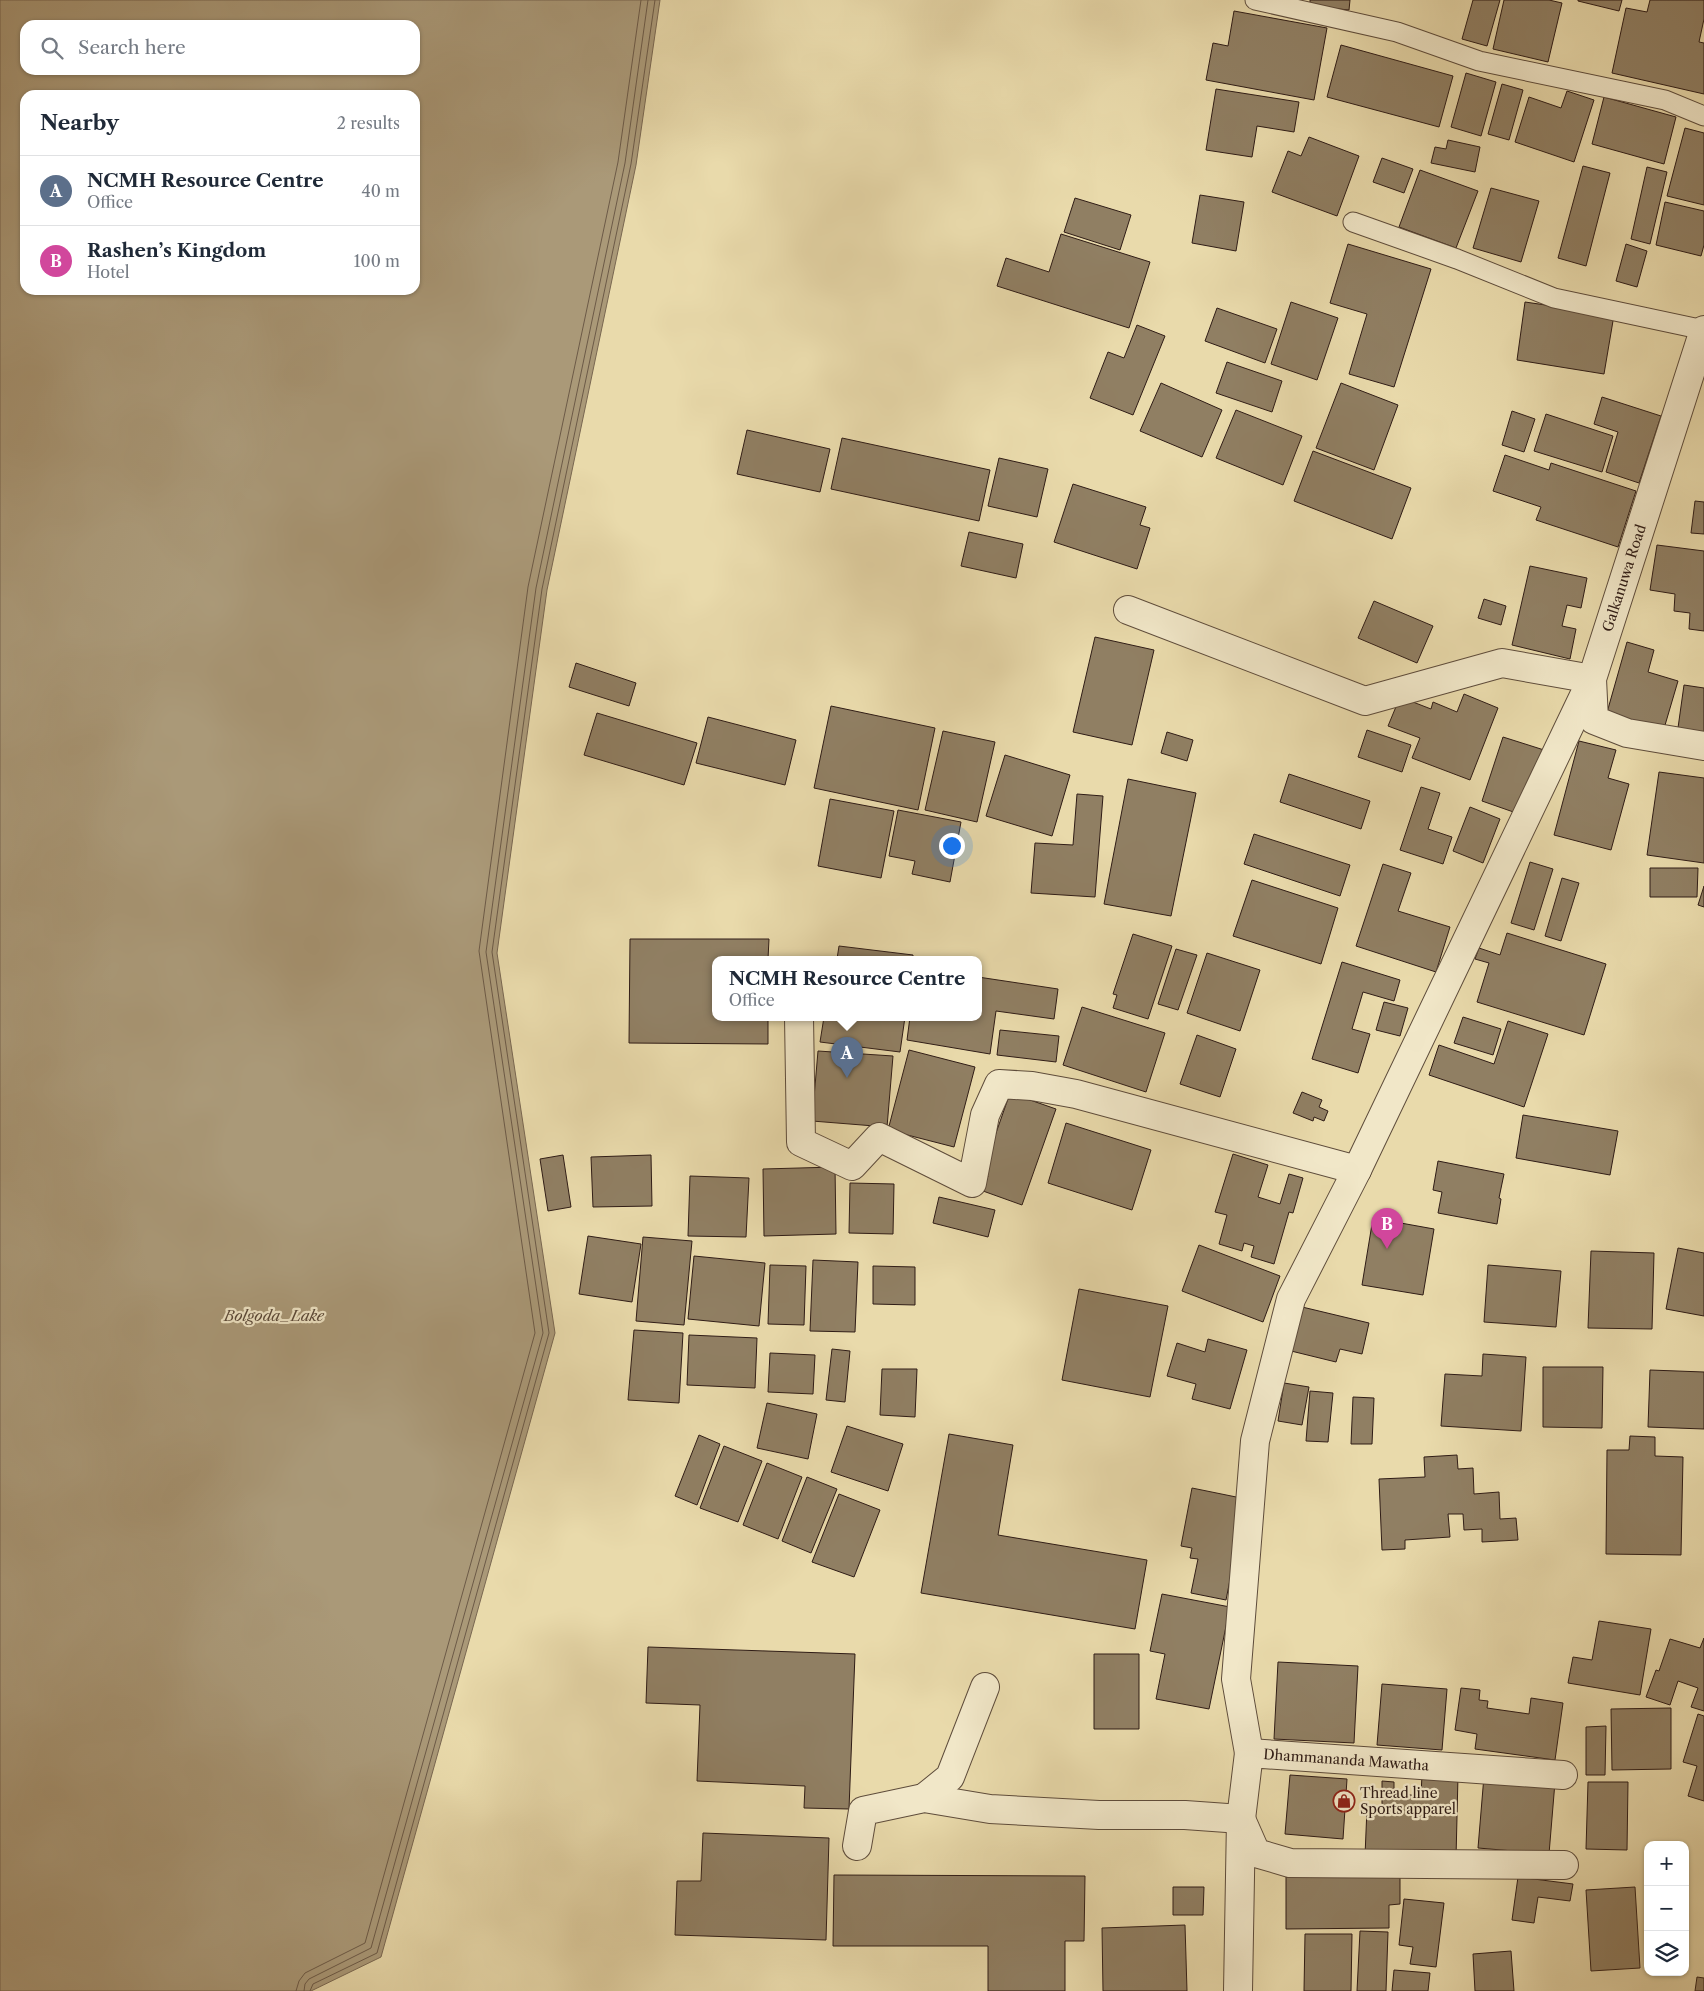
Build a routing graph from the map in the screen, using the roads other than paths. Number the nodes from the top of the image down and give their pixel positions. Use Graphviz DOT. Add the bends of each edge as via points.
graph roads {
  1 [pos="1255,0"];
  2 [pos="1704,116"];
  3 [pos="1353,222"];
  4 [pos="1704,330"];
  5 [pos="1128,610"];
  6 [pos="1592,679"];
  7 [pos="1704,746"];
  8 [pos="799,1021"];
  9 [pos="1357,1170"];
  10 [pos="985,1687"];
  11 [pos="1248,1753"];
  12 [pos="1563,1774"];
  13 [pos="924,1798"];
  14 [pos="1240,1819"];
  15 [pos="857,1846"];
  16 [pos="1564,1865"];
  17 [pos="1238,1991"];
  1 -- 2 [label="lane" via="1397,32 1479,61 1665,100"];
  3 -- 4 [label="lane" via="1458,259 1554,298"];
  4 -- 6 [label="street, Galkanuwa Road"];
  5 -- 6 [label="street" via="1366,701 1502,663"];
  6 -- 7 [label="street, Galkanuwa Road" via="1594,720 1627,733"];
  6 -- 9 [label="street"];
  8 -- 9 [label="street" via="801,1142 852,1166 879,1137 972,1182 985,1115 999,1084 1076,1094"];
  9 -- 11 [label="street" via="1291,1299 1255,1441 1236,1679"];
  10 -- 13 [label="street" via="950,1777"];
  11 -- 12 [label="street, Dhammananda Mawatha"];
  11 -- 14 [label="street, Dhammananda Mawatha"];
  13 -- 14 [label="street" via="990,1809"];
  13 -- 15 [label="street" via="863,1811"];
  14 -- 16 [label="street" via="1256,1854 1290,1863"];
  14 -- 17 [label="street, Dhammananda Mawatha"];
}
